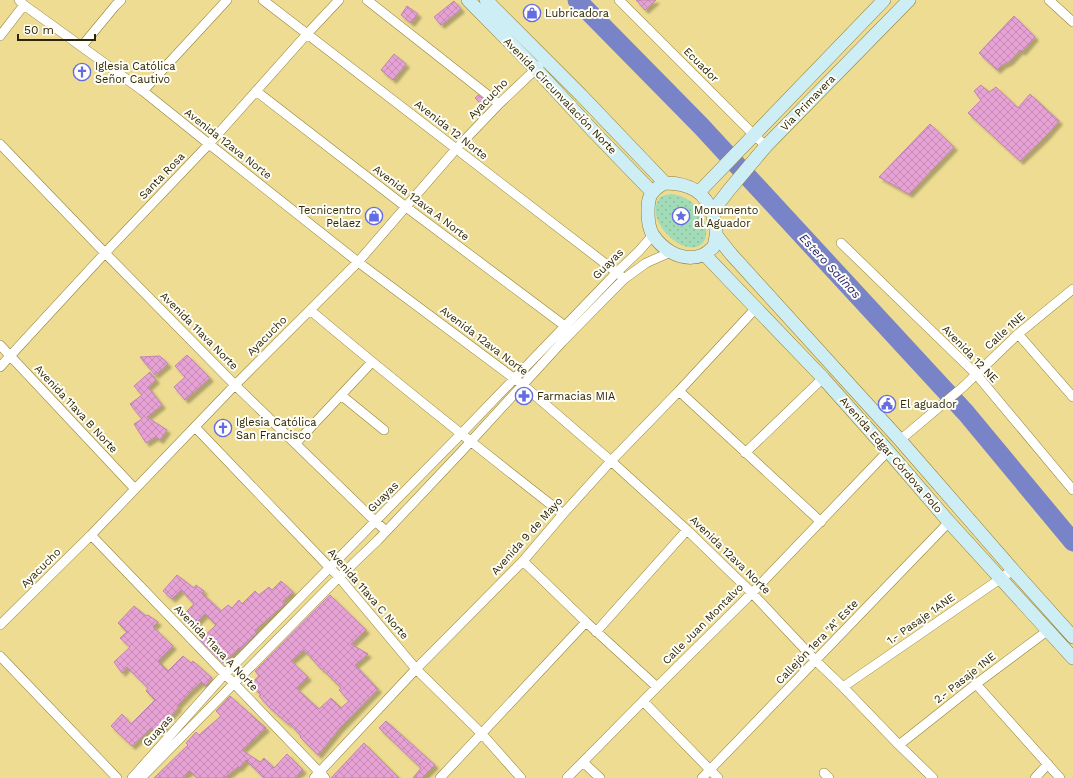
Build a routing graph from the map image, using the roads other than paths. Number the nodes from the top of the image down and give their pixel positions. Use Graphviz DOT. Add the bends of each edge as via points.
graph roads {
  1 [pos="121,0"];
  2 [pos="227,0"];
  3 [pos="263,0"];
  4 [pos="339,0"];
  5 [pos="367,0"];
  6 [pos="468,0"];
  7 [pos="486,0"];
  8 [pos="618,0"];
  9 [pos="884,0"];
  10 [pos="909,0"];
  11 [pos="1049,0"];
  12 [pos="21,2"];
  13 [pos="1073,22"];
  14 [pos="307,34"];
  15 [pos="0,36"];
  16 [pos="82,46"];
  17 [pos="546,60"];
  18 [pos="536,68"];
  19 [pos="143,91"];
  20 [pos="256,92"];
  21 [pos="499,104"];
  22 [pos="753,134"];
  23 [pos="0,144"];
  24 [pos="208,144"];
  25 [pos="766,146"];
  26 [pos="456,150"];
  27 [pos="665,183"];
  28 [pos="652,192"];
  29 [pos="699,192"];
  30 [pos="406,207"];
  31 [pos="712,212"];
  32 [pos="653,235"];
  33 [pos="716,235"];
  34 [pos="841,243"];
  35 [pos="671,252"];
  36 [pos="105,253"];
  37 [pos="705,255"];
  38 [pos="358,262"];
  39 [pos="617,272"];
  40 [pos="624,279"];
  41 [pos="1072,290"];
  42 [pos="756,308"];
  43 [pos="310,310"];
  44 [pos="568,329"];
  45 [pos="1018,334"];
  46 [pos="0,345"];
  47 [pos="11,356"];
  48 [pos="372,362"];
  49 [pos="0,367"];
  50 [pos="976,374"];
  51 [pos="823,378"];
  52 [pos="514,379"];
  53 [pos="235,385"];
  54 [pos="523,385"];
  55 [pos="679,391"];
  56 [pos="341,395"];
  57 [pos="1073,397"];
  58 [pos="196,427"];
  59 [pos="384,430"];
  60 [pos="461,434"];
  61 [pos="900,440"];
  62 [pos="471,442"];
  63 [pos="296,443"];
  64 [pos="888,451"];
  65 [pos="745,453"];
  66 [pos="611,461"];
  67 [pos="135,489"];
  68 [pos="1073,490"];
  69 [pos="563,514"];
  70 [pos="375,521"];
  71 [pos="821,522"];
  72 [pos="949,522"];
  73 [pos="386,530"];
  74 [pos="687,530"];
  75 [pos="91,535"];
  76 [pos="523,561"];
  77 [pos="330,568"];
  78 [pos="1013,570"];
  79 [pos="339,577"];
  80 [pos="1000,579"];
  81 [pos="752,593"];
  82 [pos="586,622"];
  83 [pos="0,624"];
  84 [pos="1047,630"];
  85 [pos="596,632"];
  86 [pos="1073,637"];
  87 [pos="0,656"];
  88 [pos="1073,658"];
  89 [pos="816,661"];
  90 [pos="416,668"];
  91 [pos="224,675"];
  92 [pos="234,684"];
  93 [pos="976,684"];
  94 [pos="657,687"];
  95 [pos="843,687"];
  96 [pos="643,701"];
  97 [pos="482,734"];
  98 [pos="899,745"];
  99 [pos="583,762"];
  100 [pos="1048,764"];
  101 [pos="710,770"];
  102 [pos="319,776"];
  103 [pos="117,778"];
  104 [pos="132,778"];
  105 [pos="141,778"];
  106 [pos="440,778"];
  107 [pos="521,778"];
  108 [pos="567,778"];
  109 [pos="600,778"];
  110 [pos="702,778"];
  111 [pos="718,778"];
  112 [pos="933,778"];
  113 [pos="1035,778"];
  114 [pos="1060,778"];
  1 -- 16 [label="street"];
  2 -- 19 [label="street"];
  3 -- 14 [label="street, Avenida 12 Norte"];
  4 -- 14 [label="street, Santa Rosa"];
  5 -- 21 [label="street"];
  6 -- 18 [label="main road, Avenida Circunvalación Norte"];
  7 -- 17 [label="main road, Avenida Circunvalación Norte"];
  8 -- 22 [label="street, Ecuador"];
  9 -- 22 [label="main road, Via Primavera"];
  10 -- 25 [label="main road, Via Primavera"];
  11 -- 13 [label="street"];
  12 -- 15 [label="street"];
  12 -- 16 [label="street, Avenida 12ava Norte"];
  14 -- 20 [label="street, Santa Rosa"];
  14 -- 26 [label="street, Avenida 12 Norte"];
  16 -- 19 [label="street, Avenida 12ava Norte"];
  17 -- 18 [label="street, Ayacucho"];
  17 -- 27 [label="main road, Avenida Circunvalación Norte"];
  18 -- 21 [label="street, Ayacucho"];
  18 -- 28 [label="main road, Avenida Circunvalación Norte"];
  19 -- 24 [label="street, Avenida 12ava Norte"];
  20 -- 24 [label="street, Santa Rosa"];
  20 -- 30 [label="street, Avenida 12ava A Norte"];
  21 -- 26 [label="street, Ayacucho"];
  22 -- 25 [label="street, Ecuador"];
  22 -- 29 [label="main road, Via Primavera"];
  23 -- 36 [label="street, Avenida 11ava Norte"];
  24 -- 36 [label="street, Santa Rosa"];
  24 -- 38 [label="street, Avenida 12ava Norte"];
  25 -- 31 [label="main road, Via Primavera"];
  26 -- 30 [label="street, Ayacucho"];
  26 -- 39 [label="street, Avenida 12 Norte"];
  27 -- 28 [label="main road"];
  27 -- 29 [label="main road" via="690,186"];
  28 -- 32 [label="main road" via="648,202 648,217"];
  29 -- 31 [label="main road"];
  30 -- 38 [label="street, Ayacucho"];
  30 -- 44 [label="street, Avenida 12ava A Norte"];
  31 -- 33 [label="main road"];
  32 -- 35 [label="main road"];
  32 -- 39 [label="street, Guayas"];
  33 -- 37 [label="main road" via="714,247"];
  33 -- 61 [label="main road, Avenida Edgar Córdova Polo"];
  34 -- 50 [label="street, Avenida 12 NE"];
  35 -- 37 [label="main road" via="685,258"];
  35 -- 40 [label="street, Guayas" via="646,263"];
  36 -- 47 [label="street, Santa Rosa"];
  36 -- 53 [label="street, Avenida 11ava Norte"];
  37 -- 42 [label="main road, Avenida Edgar Córdova Polo"];
  38 -- 43 [label="street, Ayacucho"];
  38 -- 52 [label="street, Avenida 12ava Norte"];
  39 -- 40 [label="street, Avenida 12 Norte"];
  39 -- 44 [label="street, Guayas"];
  40 -- 44 [label="street, Guayas"];
  41 -- 45 [label="street, Calle 1NE"];
  42 -- 51 [label="main road, Avenida Edgar Córdova Polo"];
  42 -- 55 [label="street, Avenida 9 de Mayo"];
  43 -- 48 [label="street"];
  43 -- 53 [label="street, Ayacucho"];
  44 -- 52 [label="street, Guayas"];
  44 -- 54 [label="street, Guayas"];
  45 -- 50 [label="street, Calle 1NE"];
  45 -- 57 [label="street"];
  46 -- 47 [label="street, Avenida 11ava B Norte"];
  47 -- 49 [label="street, Santa Rosa"];
  47 -- 67 [label="street, Avenida 11ava B Norte"];
  48 -- 56 [label="street"];
  48 -- 60 [label="street"];
  50 -- 61 [label="street, Calle 1NE"];
  50 -- 68 [label="street, Avenida 12 NE"];
  51 -- 64 [label="main road, Avenida Edgar Córdova Polo"];
  51 -- 65 [label="street"];
  52 -- 54 [label="street, Avenida 12ava Norte"];
  52 -- 60 [label="street, Guayas"];
  53 -- 58 [label="street, Ayacucho"];
  53 -- 63 [label="street, Avenida 11ava Norte"];
  54 -- 62 [label="street, Guayas"];
  54 -- 66 [label="street, Avenida 12ava Norte"];
  55 -- 65 [label="street"];
  55 -- 66 [label="street, Avenida 9 de Mayo"];
  56 -- 59 [label="street"];
  56 -- 63 [label="street"];
  58 -- 67 [label="street, Ayacucho"];
  58 -- 77 [label="street, Avenida 11ava C Norte"];
  60 -- 62 [label="street"];
  60 -- 70 [label="street, Guayas"];
  61 -- 78 [label="main road, Avenida Edgar Córdova Polo"];
  62 -- 69 [label="street"];
  62 -- 73 [label="street, Guayas"];
  63 -- 70 [label="street, Avenida 11ava Norte"];
  64 -- 71 [label="street, Calle Juan Montalvo"];
  64 -- 72 [label="main road, Avenida Edgar Córdova Polo"];
  65 -- 71 [label="street"];
  66 -- 69 [label="street, Avenida 9 de Mayo"];
  66 -- 74 [label="street, Avenida 12ava Norte"];
  67 -- 75 [label="street, Ayacucho"];
  69 -- 76 [label="street, Avenida 9 de Mayo"];
  70 -- 73 [label="street, Avenida 11ava Norte"];
  70 -- 77 [label="street, Guayas"];
  71 -- 81 [label="street, Calle Juan Montalvo"];
  72 -- 80 [label="main road, Avenida Edgar Córdova Polo"];
  72 -- 89 [label="street, Callejón 1era \"A\" Este"];
  73 -- 79 [label="street, Guayas"];
  74 -- 81 [label="street, Avenida 12ava Norte"];
  74 -- 85 [label="street"];
  75 -- 83 [label="street, Ayacucho"];
  75 -- 91 [label="street, Avenida 11ava A Norte"];
  76 -- 82 [label="street"];
  76 -- 90 [label="street, Avenida 9 de Mayo"];
  77 -- 79 [label="street, Avenida 11ava C Norte"];
  77 -- 91 [label="street, Guayas"];
  78 -- 80 [label="street, 1.- Pasaje 1ANE"];
  78 -- 86 [label="main road, Avenida Edgar Córdova Polo"];
  79 -- 90 [label="street, Avenida 11ava C Norte"];
  79 -- 92 [label="street, Guayas"];
  80 -- 84 [label="main road, Avenida Edgar Córdova Polo"];
  80 -- 95 [label="street, 1.- Pasaje 1ANE"];
  81 -- 89 [label="street, Avenida 12ava Norte"];
  81 -- 94 [label="street, Calle Juan Montalvo"];
  82 -- 85 [label="street"];
  82 -- 97 [label="street"];
  84 -- 88 [label="main road, Avenida Edgar Córdova Polo"];
  84 -- 93 [label="street, 2.- Pasaje 1NE"];
  85 -- 94 [label="street"];
  87 -- 103 [label="street"];
  89 -- 95 [label="street, Avenida 12ava Norte"];
  89 -- 101 [label="street, Callejón 1era \"A\" Este"];
  90 -- 97 [label="street, Avenida 11ava C Norte"];
  90 -- 102 [label="street, Avenida 9 de Mayo"];
  91 -- 92 [label="street, Avenida 11ava A Norte"];
  91 -- 104 [label="street, Guayas"];
  92 -- 102 [label="street, Avenida 11ava A Norte"];
  92 -- 105 [label="street, Guayas"];
  93 -- 98 [label="street, 2.- Pasaje 1NE"];
  93 -- 100 [label="street"];
  94 -- 96 [label="street, Calle Juan Montalvo"];
  95 -- 98 [label="street, Avenida 12ava Norte"];
  96 -- 99 [label="street, Calle Juan Montalvo"];
  96 -- 101 [label="street"];
  97 -- 106 [label="street"];
  97 -- 107 [label="street, Avenida 11ava C Norte"];
  98 -- 112 [label="street, Avenida 12ava Norte"];
  99 -- 108 [label="street, Calle Juan Montalvo"];
  99 -- 109 [label="street"];
  100 -- 113 [label="street"];
  100 -- 114 [label="street"];
  101 -- 110 [label="street, Callejón 1era \"A\" Este"];
  101 -- 111 [label="street"];
}
